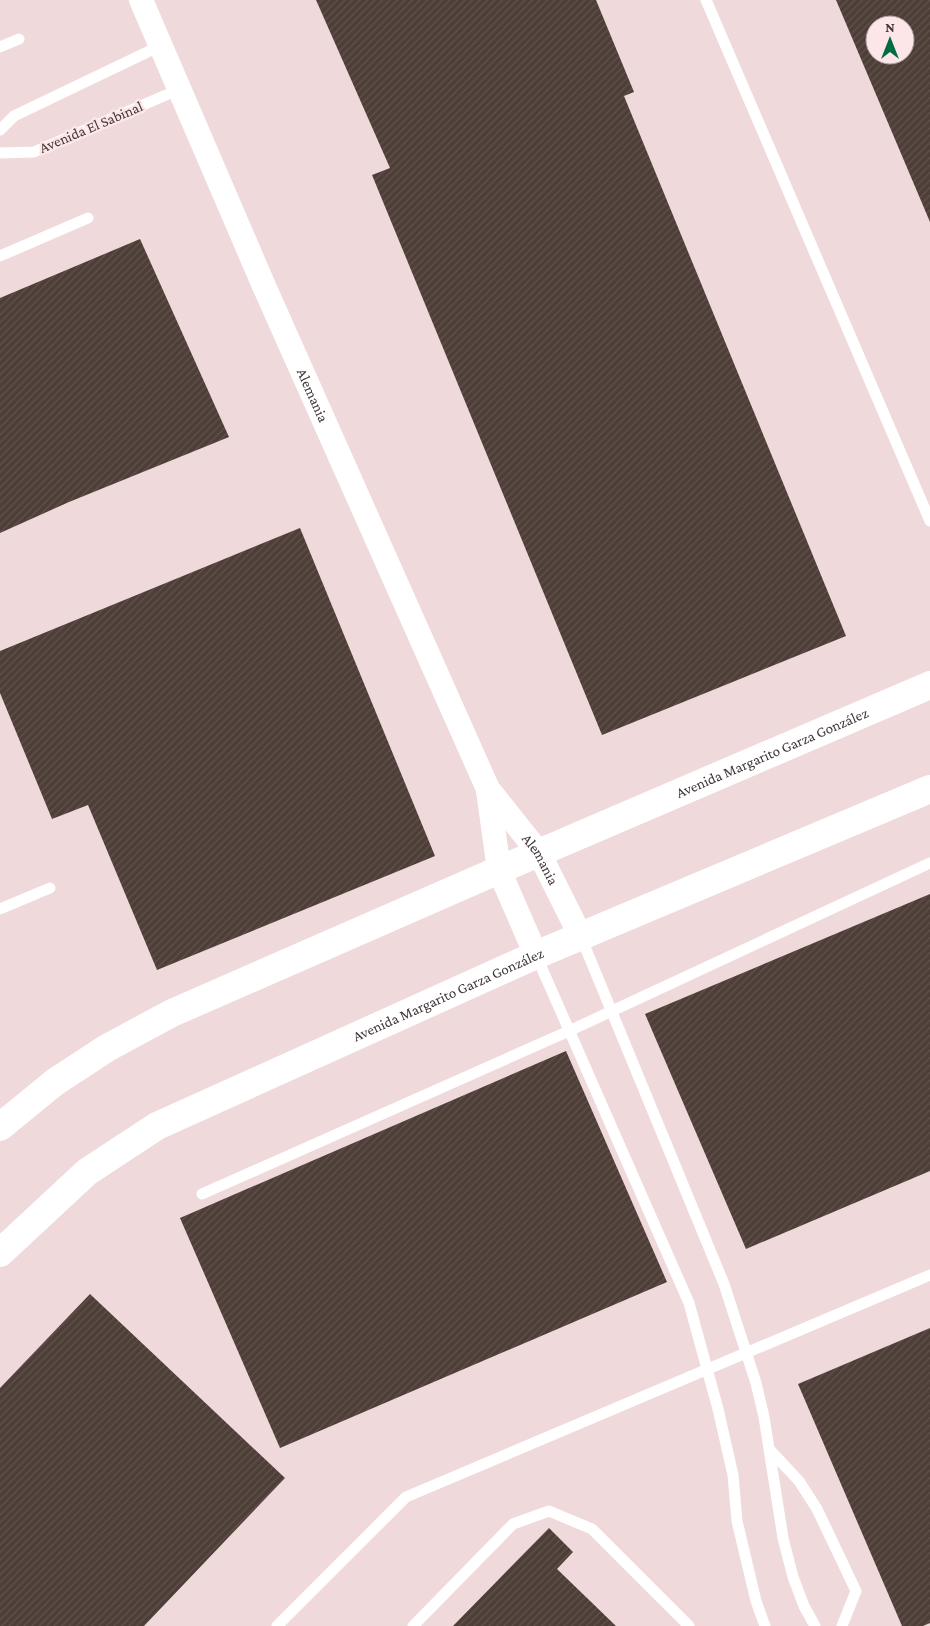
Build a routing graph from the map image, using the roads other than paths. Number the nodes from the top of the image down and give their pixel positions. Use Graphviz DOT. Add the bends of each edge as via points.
graph roads {
  1 [pos="141,0"];
  2 [pos="706,0"];
  3 [pos="19,39"];
  4 [pos="160,46"];
  5 [pos="0,47"];
  6 [pos="180,89"];
  7 [pos="0,130"];
  8 [pos="0,152"];
  9 [pos="88,218"];
  10 [pos="0,256"];
  11 [pos="930,521"];
  12 [pos="930,685"];
  13 [pos="488,789"];
  14 [pos="930,789"];
  15 [pos="539,853"];
  16 [pos="930,863"];
  17 [pos="499,870"];
  18 [pos="50,888"];
  19 [pos="0,908"];
  20 [pos="581,937"];
  21 [pos="536,955"];
  22 [pos="612,1011"];
  23 [pos="569,1031"];
  24 [pos="0,1127"];
  25 [pos="202,1194"];
  26 [pos="0,1253"];
  27 [pos="930,1275"];
  28 [pos="747,1353"];
  29 [pos="707,1370"];
  30 [pos="770,1450"];
  31 [pos="276,1626"];
  32 [pos="413,1626"];
  33 [pos="689,1626"];
  34 [pos="765,1626"];
  35 [pos="815,1626"];
  36 [pos="842,1626"];
  1 -- 4 [label="street, Alemania"];
  2 -- 11 [label="lane"];
  3 -- 5 [label="lane"];
  4 -- 6 [label="street, Alemania"];
  4 -- 7 [label="lane" via="14,116"];
  6 -- 8 [label="lane, Avenida El Sabinal" via="34,152"];
  6 -- 13 [label="street, Alemania"];
  9 -- 10 [label="lane"];
  12 -- 15 [label="main road, Avenida Margarito Garza González"];
  13 -- 15 [label="street, Alemania"];
  13 -- 17 [label="street, Alemania"];
  14 -- 20 [label="main road, Avenida Margarito Garza González"];
  15 -- 17 [label="main road, Avenida Margarito Garza González"];
  15 -- 20 [label="street, Alemania"];
  16 -- 22 [label="lane"];
  17 -- 21 [label="street, Alemania"];
  17 -- 24 [label="main road, Avenida Margarito Garza González" via="172,1013 107,1048 55,1082"];
  18 -- 19 [label="lane"];
  20 -- 21 [label="main road, Avenida Margarito Garza González"];
  20 -- 22 [label="lane"];
  21 -- 23 [label="lane"];
  21 -- 26 [label="main road, Avenida Margarito Garza González" via="157,1126 87,1172"];
  22 -- 23 [label="lane"];
  22 -- 28 [label="lane" via="724,1284"];
  23 -- 25 [label="lane"];
  23 -- 29 [label="lane" via="689,1303"];
  27 -- 28 [label="lane"];
  28 -- 29 [label="lane"];
  28 -- 30 [label="lane"];
  29 -- 31 [label="lane" via="406,1497"];
  29 -- 34 [label="lane" via="733,1476 737,1521"];
  30 -- 35 [label="lane" via="784,1546 804,1606"];
  30 -- 36 [label="lane" via="799,1482 817,1509 856,1591"];
  32 -- 33 [label="lane" via="513,1524 549,1511 592,1529"];
}
